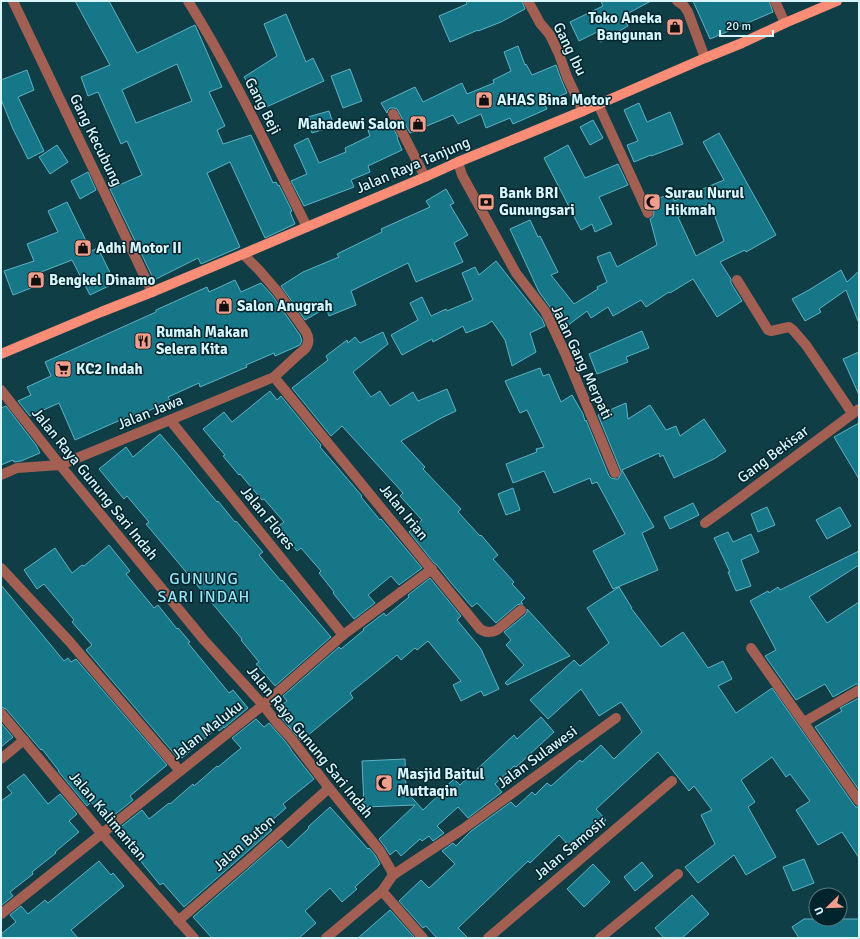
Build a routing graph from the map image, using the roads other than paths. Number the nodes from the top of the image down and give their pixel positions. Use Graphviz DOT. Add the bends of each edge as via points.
graph roads {
  1 [pos="13,1"];
  2 [pos="188,1"];
  3 [pos="528,1"];
  4 [pos="677,1"];
  5 [pos="775,1"];
  6 [pos="837,1"];
  7 [pos="785,23"];
  8 [pos="705,58"];
  9 [pos="598,104"];
  10 [pos="583,111"];
  11 [pos="393,114"];
  12 [pos="458,162"];
  13 [pos="425,177"];
  14 [pos="648,213"];
  15 [pos="307,227"];
  16 [pos="243,254"];
  17 [pos="737,280"];
  18 [pos="152,292"];
  19 [pos="1,354"];
  20 [pos="274,377"];
  21 [pos="1,390"];
  22 [pos="855,411"];
  23 [pos="170,420"];
  24 [pos="60,465"];
  25 [pos="615,473"];
  26 [pos="1,475"];
  27 [pos="704,523"];
  28 [pos="1,568"];
  29 [pos="432,569"];
  30 [pos="521,610"];
  31 [pos="343,635"];
  32 [pos="751,648"];
  33 [pos="859,690"];
  34 [pos="263,705"];
  35 [pos="1,713"];
  36 [pos="616,718"];
  37 [pos="804,722"];
  38 [pos="24,740"];
  39 [pos="1,759"];
  40 [pos="180,771"];
  41 [pos="672,781"];
  42 [pos="329,788"];
  43 [pos="859,801"];
  44 [pos="102,834"];
  45 [pos="678,874"];
  46 [pos="392,875"];
  47 [pos="382,891"];
  48 [pos="1,914"];
  49 [pos="178,921"];
  50 [pos="194,938"];
  51 [pos="326,938"];
  52 [pos="423,938"];
  53 [pos="488,938"];
  54 [pos="600,938"];
  1 -- 18 [label="street, Gang Kecubung"];
  2 -- 15 [label="street, Gang Beji" via="217,49"];
  3 -- 10 [label="street, Gang Ibu" via="550,35"];
  4 -- 8 [label="street" via="688,12"];
  5 -- 7 [label="street"];
  6 -- 7 [label="main road, Jalan Raya Tanjung"];
  7 -- 8 [label="main road, Jalan Raya Tanjung"];
  8 -- 9 [label="main road, Jalan Raya Tanjung"];
  9 -- 10 [label="main road, Jalan Raya Tanjung"];
  9 -- 14 [label="street"];
  10 -- 12 [label="main road, Jalan Raya Tanjung"];
  11 -- 13 [label="street"];
  12 -- 13 [label="main road, Jalan Raya Tanjung"];
  12 -- 25 [label="street, Jalan Gang Merpati" via="462,175 516,273 549,319"];
  13 -- 15 [label="main road, Jalan Raya Tanjung"];
  15 -- 16 [label="main road, Jalan Raya Tanjung"];
  16 -- 18 [label="main road, Jalan Raya Tanjung"];
  16 -- 20 [label="street, Jalan Jawa" via="277,291 309,338 305,349"];
  17 -- 22 [label="street" via="768,330 789,327 793,330"];
  18 -- 19 [label="main road, Jalan Raya Tanjung"];
  20 -- 23 [label="street, Jalan Jawa"];
  20 -- 29 [label="street, Jalan Irian"];
  21 -- 24 [label="street, Jalan Raya Gunung Sari Indah"];
  22 -- 27 [label="street, Gang Bekisar"];
  23 -- 24 [label="street, Jalan Jawa"];
  23 -- 31 [label="street, Jalan Flores"];
  24 -- 26 [label="street, Jalan Jawa" via="17,468"];
  24 -- 34 [label="street, Jalan Raya Gunung Sari Indah" via="204,640"];
  28 -- 40 [label="street" via="69,640"];
  29 -- 30 [label="street, Jalan Irian" via="484,631 498,630"];
  29 -- 31 [label="street, Jalan Maluku"];
  31 -- 34 [label="street, Jalan Maluku"];
  32 -- 37 [label="street"];
  33 -- 37 [label="street"];
  34 -- 40 [label="street, Jalan Maluku"];
  34 -- 42 [label="street, Jalan Raya Gunung Sari Indah"];
  35 -- 38 [label="street, Jalan Kalimantan"];
  36 -- 46 [label="street, Jalan Sulawesi" via="463,829"];
  37 -- 43 [label="street"];
  38 -- 39 [label="street"];
  38 -- 44 [label="street, Jalan Kalimantan"];
  40 -- 44 [label="street, Jalan Maluku"];
  41 -- 53 [label="street, Jalan Samosir"];
  42 -- 46 [label="street, Jalan Raya Gunung Sari Indah" via="380,851"];
  42 -- 49 [label="street, Jalan Buton"];
  44 -- 48 [label="street, Jalan Maluku"];
  44 -- 49 [label="street, Jalan Kalimantan"];
  45 -- 54 [label="street"];
  46 -- 47 [label="street, Jalan Sulawesi"];
  47 -- 51 [label="street, Jalan Sulawesi"];
  47 -- 52 [label="street"];
  49 -- 50 [label="street, Jalan Kalimantan"];
}
